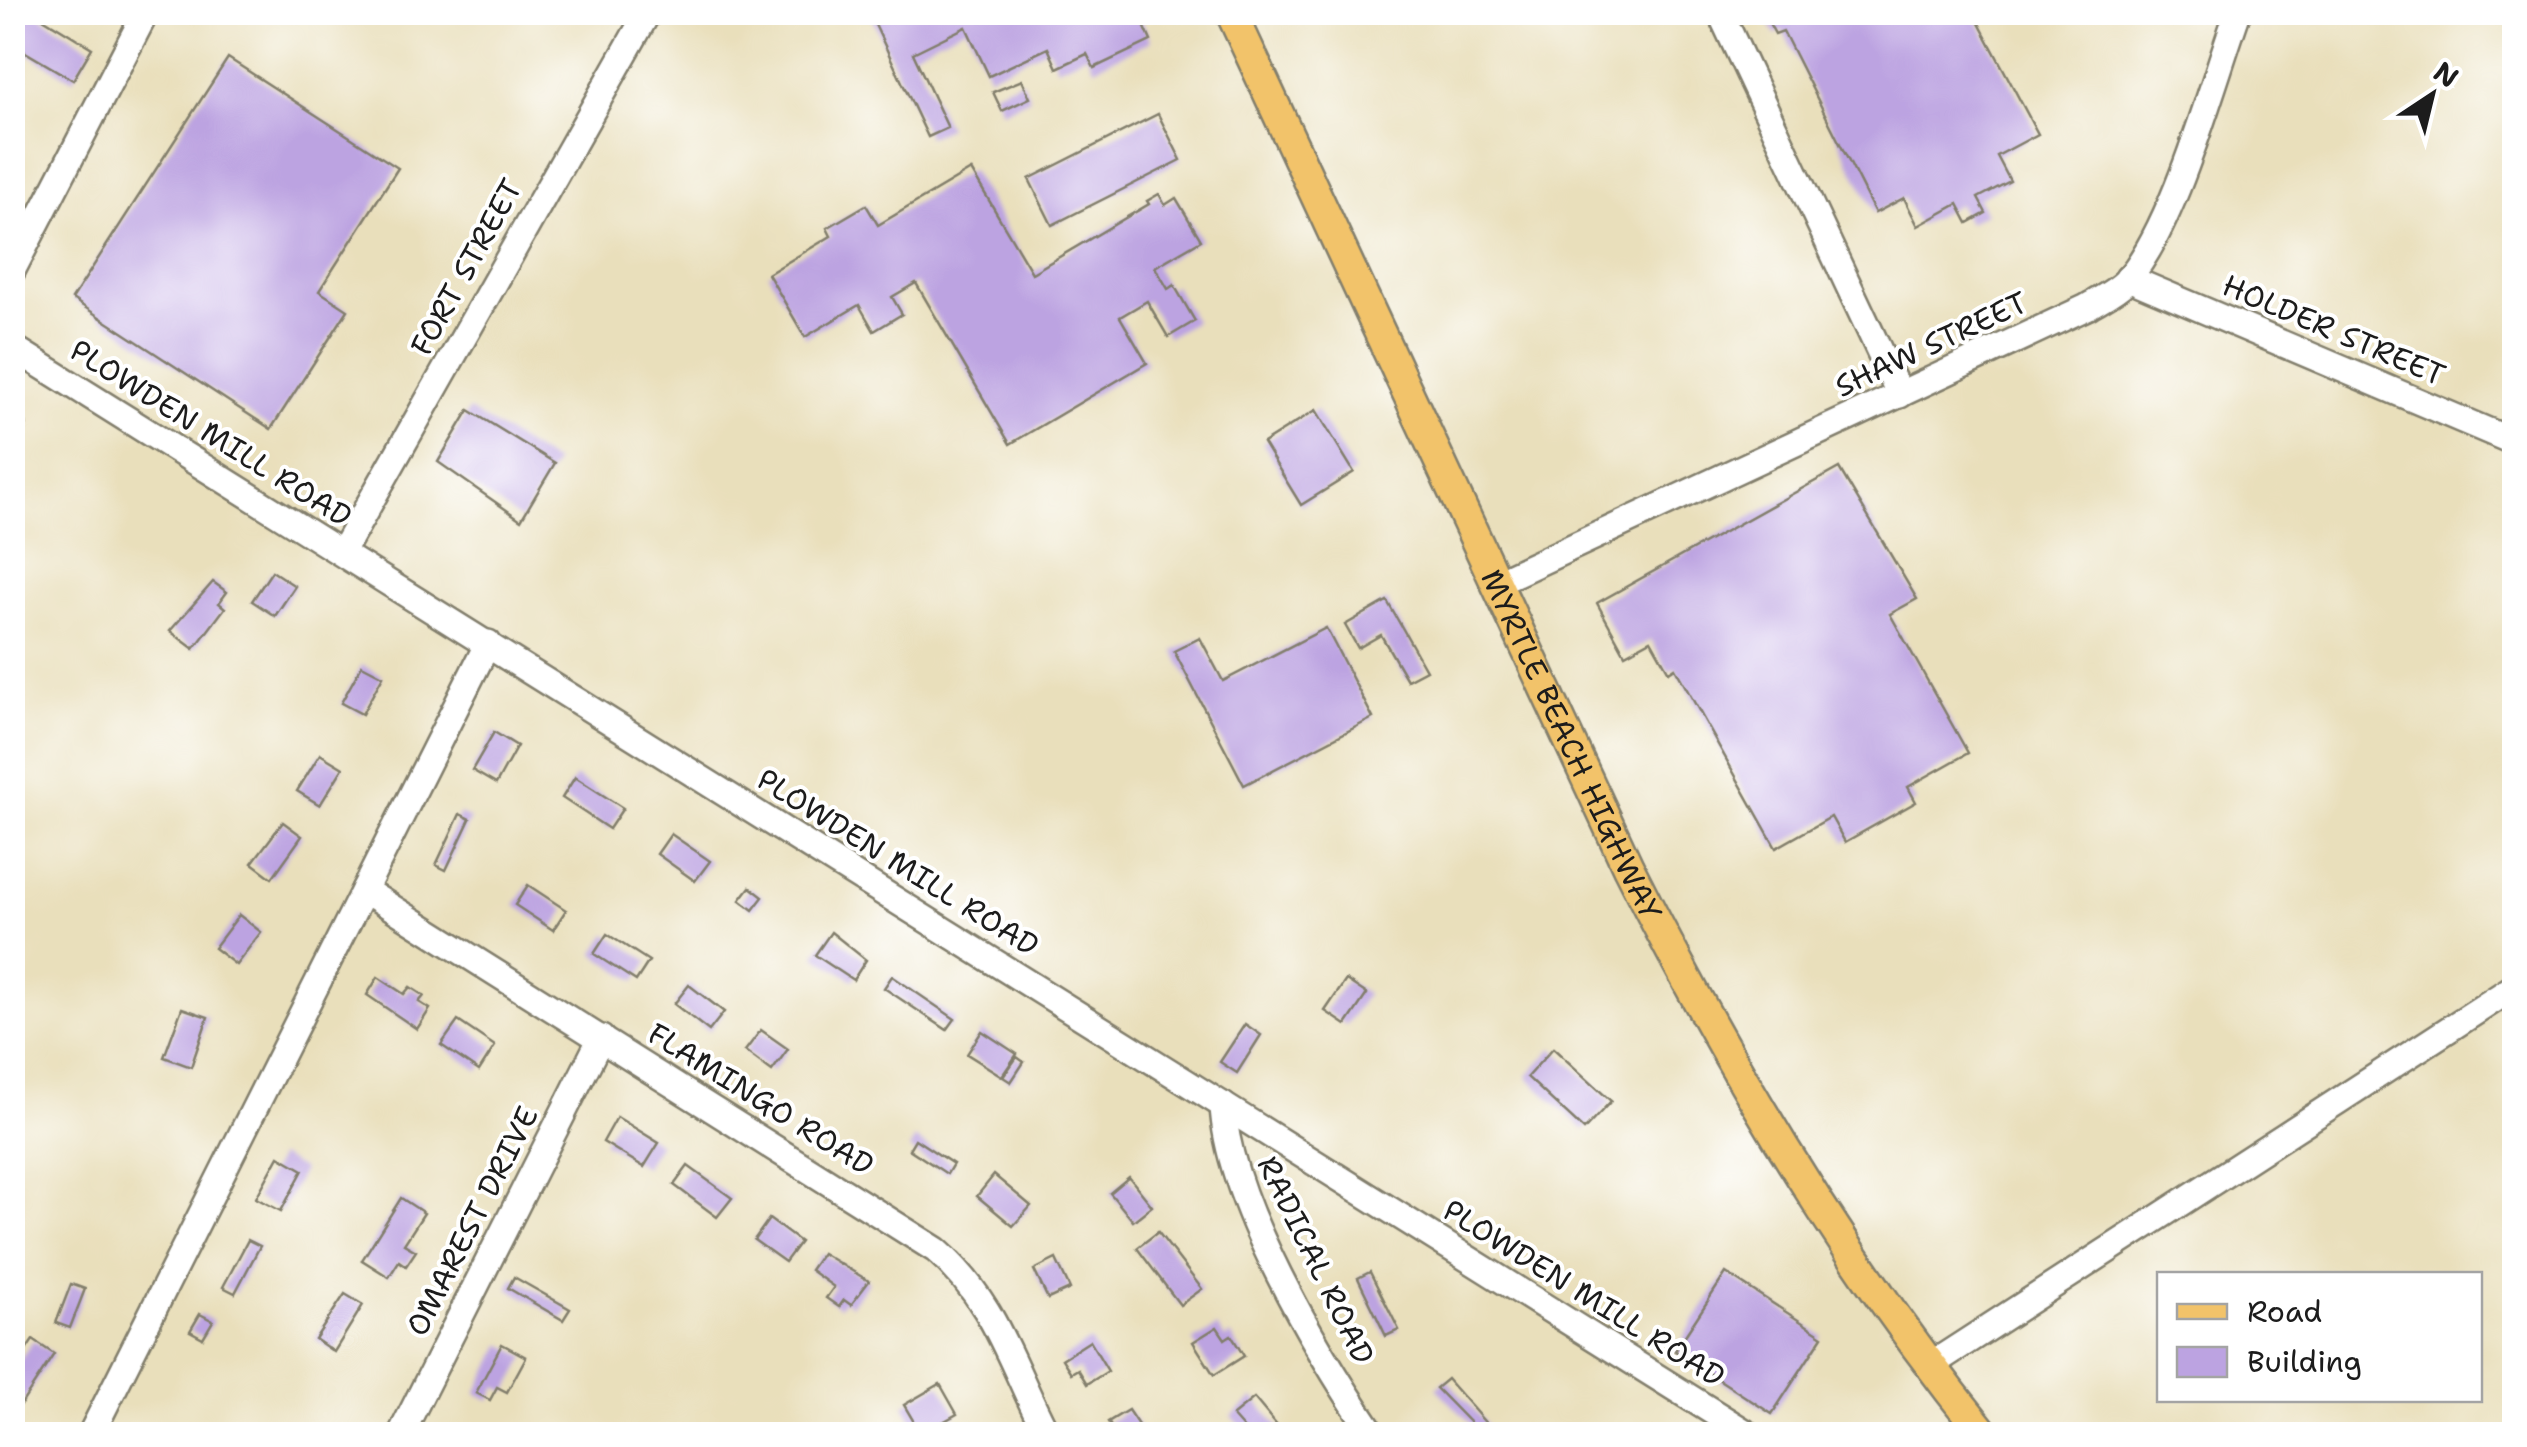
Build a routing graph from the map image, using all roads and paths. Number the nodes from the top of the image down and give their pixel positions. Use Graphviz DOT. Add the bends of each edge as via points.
graph roads {
  1 [pos="146,12"];
  2 [pos="648,12"];
  3 [pos="1231,12"];
  4 [pos="1720,12"];
  5 [pos="2238,12"];
  6 [pos="12,270"];
  7 [pos="2128,278"];
  8 [pos="12,347"];
  9 [pos="1900,395"];
  10 [pos="2514,442"];
  11 [pos="342,552"];
  12 [pos="1495,583"];
  13 [pos="488,643"];
  14 [pos="364,890"];
  15 [pos="2514,987"];
  16 [pos="601,1038"];
  17 [pos="1223,1105"];
  18 [pos="1928,1366"];
  19 [pos="90,1434"];
  20 [pos="401,1434"];
  21 [pos="1047,1434"];
  22 [pos="1372,1434"];
  23 [pos="1748,1434"];
  24 [pos="1984,1434"];
  1 -- 6 [label="street"];
  2 -- 11 [label="street, FORT STREET"];
  3 -- 12 [label="main road, MYRTLE BEACH HIGHWAY"];
  4 -- 9 [label="street"];
  5 -- 7 [label="street, SHAW STREET" via="2169,202"];
  7 -- 9 [label="street, SHAW STREET" via="2087,306"];
  7 -- 10 [label="street, HOLDER STREET"];
  8 -- 11 [label="street, PLOWDEN MILL ROAD"];
  9 -- 12 [label="street, SHAW STREET"];
  11 -- 13 [label="street, PLOWDEN MILL ROAD"];
  12 -- 18 [label="main road, MYRTLE BEACH HIGHWAY" via="1697,1004"];
  13 -- 14 [label="street"];
  13 -- 17 [label="street, PLOWDEN MILL ROAD"];
  14 -- 16 [label="street, FLAMINGO ROAD"];
  14 -- 19 [label="street"];
  15 -- 18 [label="street"];
  16 -- 20 [label="street, OMAREST DRIVE"];
  16 -- 21 [label="street, FLAMINGO ROAD" via="944,1257 997,1322"];
  17 -- 22 [label="street, RADICAL ROAD" via="1228,1149 1266,1242 1322,1354"];
  17 -- 23 [label="street, PLOWDEN MILL ROAD"];
  18 -- 24 [label="main road, MYRTLE BEACH HIGHWAY"];
}
